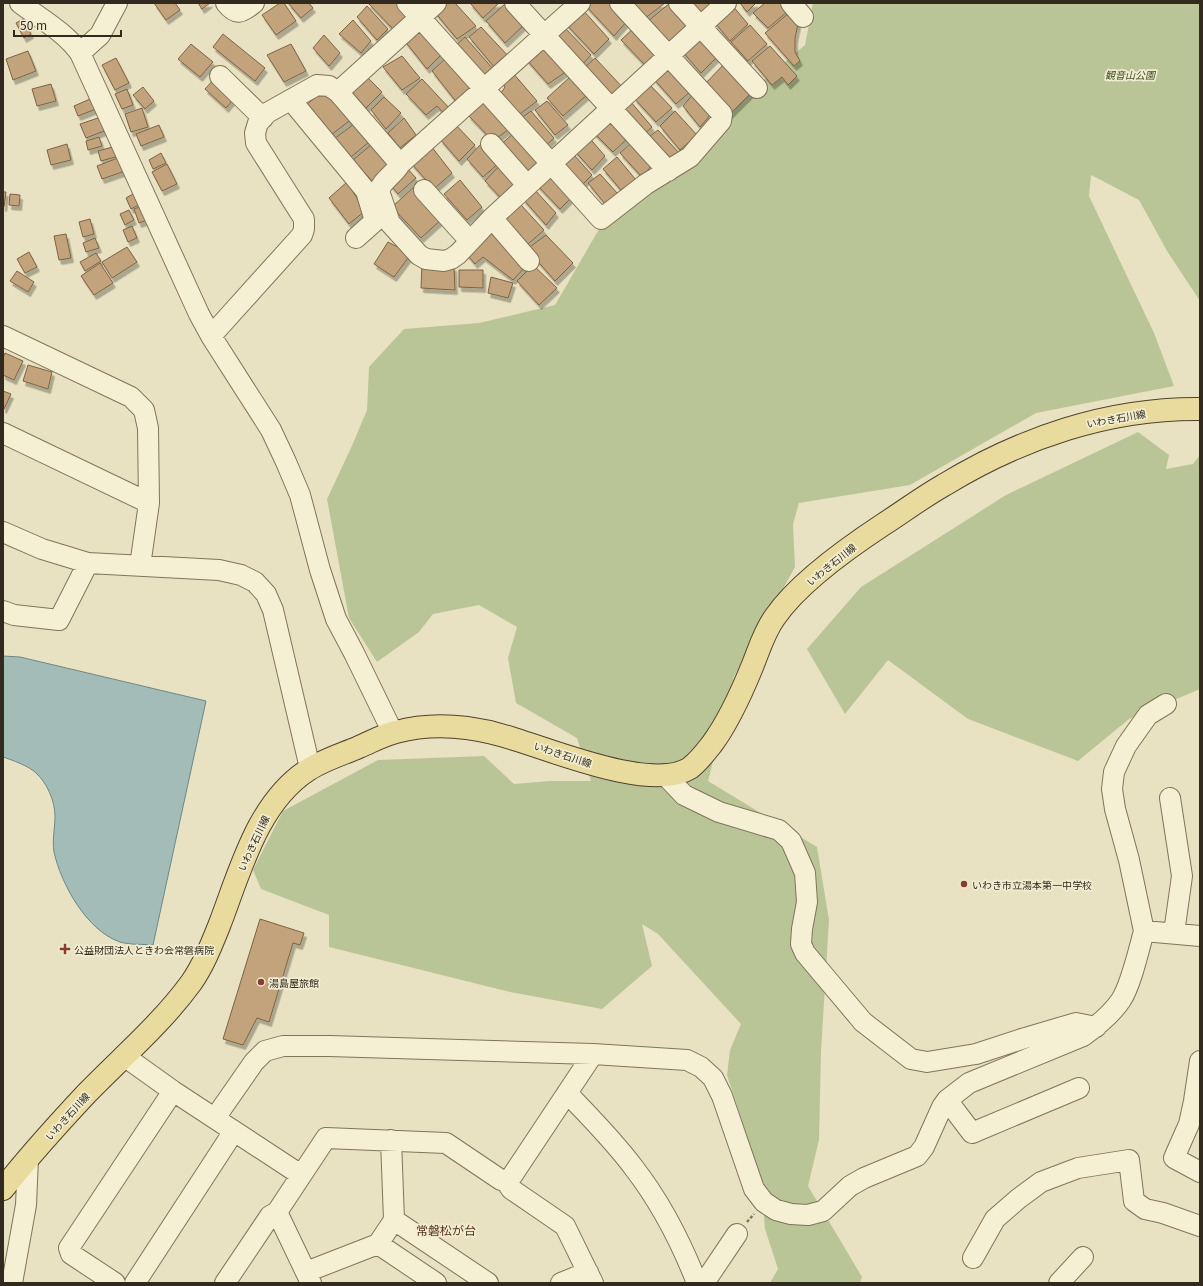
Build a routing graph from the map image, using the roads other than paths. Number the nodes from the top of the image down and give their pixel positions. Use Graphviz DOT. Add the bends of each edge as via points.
graph roads {
  1 [pos="20,3"];
  2 [pos="117,3"];
  3 [pos="226,3"];
  4 [pos="254,3"];
  5 [pos="436,3"];
  6 [pos="515,3"];
  7 [pos="580,3"];
  8 [pos="620,3"];
  9 [pos="679,3"];
  10 [pos="726,3"];
  11 [pos="414,10"];
  12 [pos="700,26"];
  13 [pos="544,35"];
  14 [pos="80,53"];
  15 [pos="668,56"];
  16 [pos="220,76"];
  17 [pos="757,88"];
  18 [pos="484,89"];
  19 [pos="338,92"];
  20 [pos="291,100"];
  21 [pos="611,108"];
  22 [pos="263,118"];
  23 [pos="491,144"];
  24 [pos="551,163"];
  25 [pos="400,164"];
  26 [pos="668,171"];
  27 [pos="527,185"];
  28 [pos="424,190"];
  29 [pos="492,218"];
  30 [pos="356,238"];
  31 [pos="470,241"];
  32 [pos="529,262"];
  33 [pos="3,336"];
  34 [pos="211,336"];
  35 [pos="1200,409"];
  36 [pos="3,433"];
  37 [pos="149,503"];
  38 [pos="3,532"];
  39 [pos="88,563"];
  40 [pos="140,566"];
  41 [pos="3,611"];
  42 [pos="1166,704"];
  43 [pos="393,733"];
  44 [pos="310,768"];
  45 [pos="666,776"];
  46 [pos="1170,798"];
  47 [pos="1144,931"];
  48 [pos="1174,933"];
  49 [pos="1200,936"];
  50 [pos="1096,1027"];
  51 [pos="592,1054"];
  52 [pos="124,1056"];
  53 [pos="1200,1061"];
  54 [pos="1079,1088"];
  55 [pos="173,1090"];
  56 [pos="566,1093"];
  57 [pos="947,1100"];
  58 [pos="214,1118"];
  59 [pos="234,1131"];
  60 [pos="391,1140"];
  61 [pos="28,1158"];
  62 [pos="1200,1172"];
  63 [pos="301,1174"];
  64 [pos="506,1181"];
  65 [pos="3,1189"];
  66 [pos="277,1212"];
  67 [pos="394,1220"];
  68 [pos="1200,1226"];
  69 [pos="737,1234"];
  70 [pos="378,1244"];
  71 [pos="1083,1257"];
  72 [pos="973,1258"];
  73 [pos="308,1278"];
  74 [pos="591,1278"];
  75 [pos="105,1280"];
  76 [pos="12,1283"];
  77 [pos="136,1283"];
  78 [pos="225,1283"];
  79 [pos="436,1283"];
  80 [pos="488,1283"];
  81 [pos="561,1283"];
  82 [pos="697,1283"];
  83 [pos="704,1283"];
  84 [pos="1059,1283"];
  1 -- 14 [label="street" via="64,35"];
  2 -- 14 [label="street" via="100,35"];
  3 -- 4 [label="street" via="236,12 242,12"];
  5 -- 11 [label="street"];
  6 -- 13 [label="street"];
  7 -- 13 [label="street"];
  8 -- 15 [label="street"];
  9 -- 12 [label="street"];
  10 -- 12 [label="street"];
  11 -- 18 [label="street"];
  11 -- 19 [label="street"];
  12 -- 15 [label="street"];
  12 -- 17 [label="street"];
  13 -- 18 [label="street"];
  13 -- 21 [label="street"];
  14 -- 34 [label="street" via="198,314"];
  15 -- 21 [label="street"];
  15 -- 26 [label="street" via="722,114 721,121 690,157"];
  16 -- 22 [label="street"];
  18 -- 24 [label="street"];
  18 -- 25 [label="street"];
  19 -- 20 [label="street" via="329,86 317,85"];
  19 -- 25 [label="street"];
  20 -- 22 [label="street" via="267,113"];
  20 -- 30 [label="street" via="366,191 375,221"];
  21 -- 24 [label="street"];
  21 -- 26 [label="street"];
  22 -- 34 [label="street" via="258,123 255,133 256,143 304,219 304,229 302,235"];
  23 -- 27 [label="street"];
  24 -- 26 [label="street" via="601,219 646,184"];
  24 -- 27 [label="street"];
  25 -- 31 [label="street" via="378,191 390,223 414,250 426,259 444,261 458,254"];
  27 -- 29 [label="street"];
  28 -- 31 [label="street"];
  29 -- 31 [label="street"];
  29 -- 32 [label="street"];
  33 -- 37 [label="street" via="131,397 144,410 148,428"];
  34 -- 43 [label="street" via="272,430 300,495 336,619"];
  35 -- 45 [label="main road, いわき石川線" via="1180,409 1094,420 1022,445 982,463 944,485 866,536 818,573 785,603 764,635 741,694 722,731 700,760 685,771"];
  36 -- 37 [label="street"];
  37 -- 40 [label="street"];
  38 -- 39 [label="street" via="42,549"];
  39 -- 40 [label="street"];
  39 -- 41 [label="street" via="59,620 14,615"];
  40 -- 44 [label="street" via="219,570 241,575 255,582 266,594 273,610"];
  42 -- 47 [label="street" via="1148,715 1126,746 1114,772 1112,789"];
  43 -- 44 [label="main road, いわき石川線"];
  43 -- 45 [label="main road, いわき石川線" via="440,726 466,728 508,737 602,767"];
  44 -- 52 [label="main road, いわき石川線" via="290,784 260,824 212,944 193,980 169,1010"];
  45 -- 50 [label="street" via="684,795 720,812 779,830 791,841 805,873 807,902 802,944 805,953 863,1022 911,1059 927,1062 976,1054 1076,1023"];
  46 -- 48 [label="street" via="1182,876"];
  47 -- 48 [label="street"];
  47 -- 50 [label="street" via="1122,999"];
  48 -- 49 [label="street"];
  50 -- 57 [label="street" via="1083,1036 969,1083"];
  51 -- 56 [label="street"];
  51 -- 57 [label="street" via="687,1060 701,1067 713,1078 722,1096 754,1189 764,1202 776,1210 791,1214 808,1215 823,1210 850,1186 917,1156"];
  51 -- 58 [label="street" via="283,1046 266,1051 254,1062"];
  52 -- 55 [label="street"];
  52 -- 61 [label="main road, いわき石川線"];
  53 -- 62 [label="street" via="1189,1124 1174,1158"];
  54 -- 57 [label="street" via="972,1133"];
  55 -- 58 [label="street"];
  55 -- 75 [label="street" via="69,1248 71,1254"];
  56 -- 64 [label="street" via="510,1179"];
  56 -- 82 [label="street" via="634,1167 666,1214"];
  58 -- 59 [label="street"];
  59 -- 63 [label="street"];
  59 -- 77 [label="street"];
  60 -- 63 [label="street" via="326,1138"];
  60 -- 64 [label="street" via="446,1144"];
  60 -- 67 [label="street"];
  61 -- 65 [label="main road, いわき石川線"];
  61 -- 76 [label="street" via="26,1205"];
  63 -- 66 [label="street"];
  64 -- 74 [label="street" via="511,1189 565,1226"];
  66 -- 73 [label="street"];
  66 -- 78 [label="street" via="270,1216"];
  67 -- 70 [label="street"];
  67 -- 80 [label="street"];
  68 -- 72 [label="street" via="1145,1209 1134,1201 1129,1160 1078,1168 1041,1182 995,1219"];
  69 -- 83 [label="street"];
  70 -- 73 [label="street"];
  70 -- 79 [label="street"];
  71 -- 84 [label="street"];
  74 -- 81 [label="street"];
}
